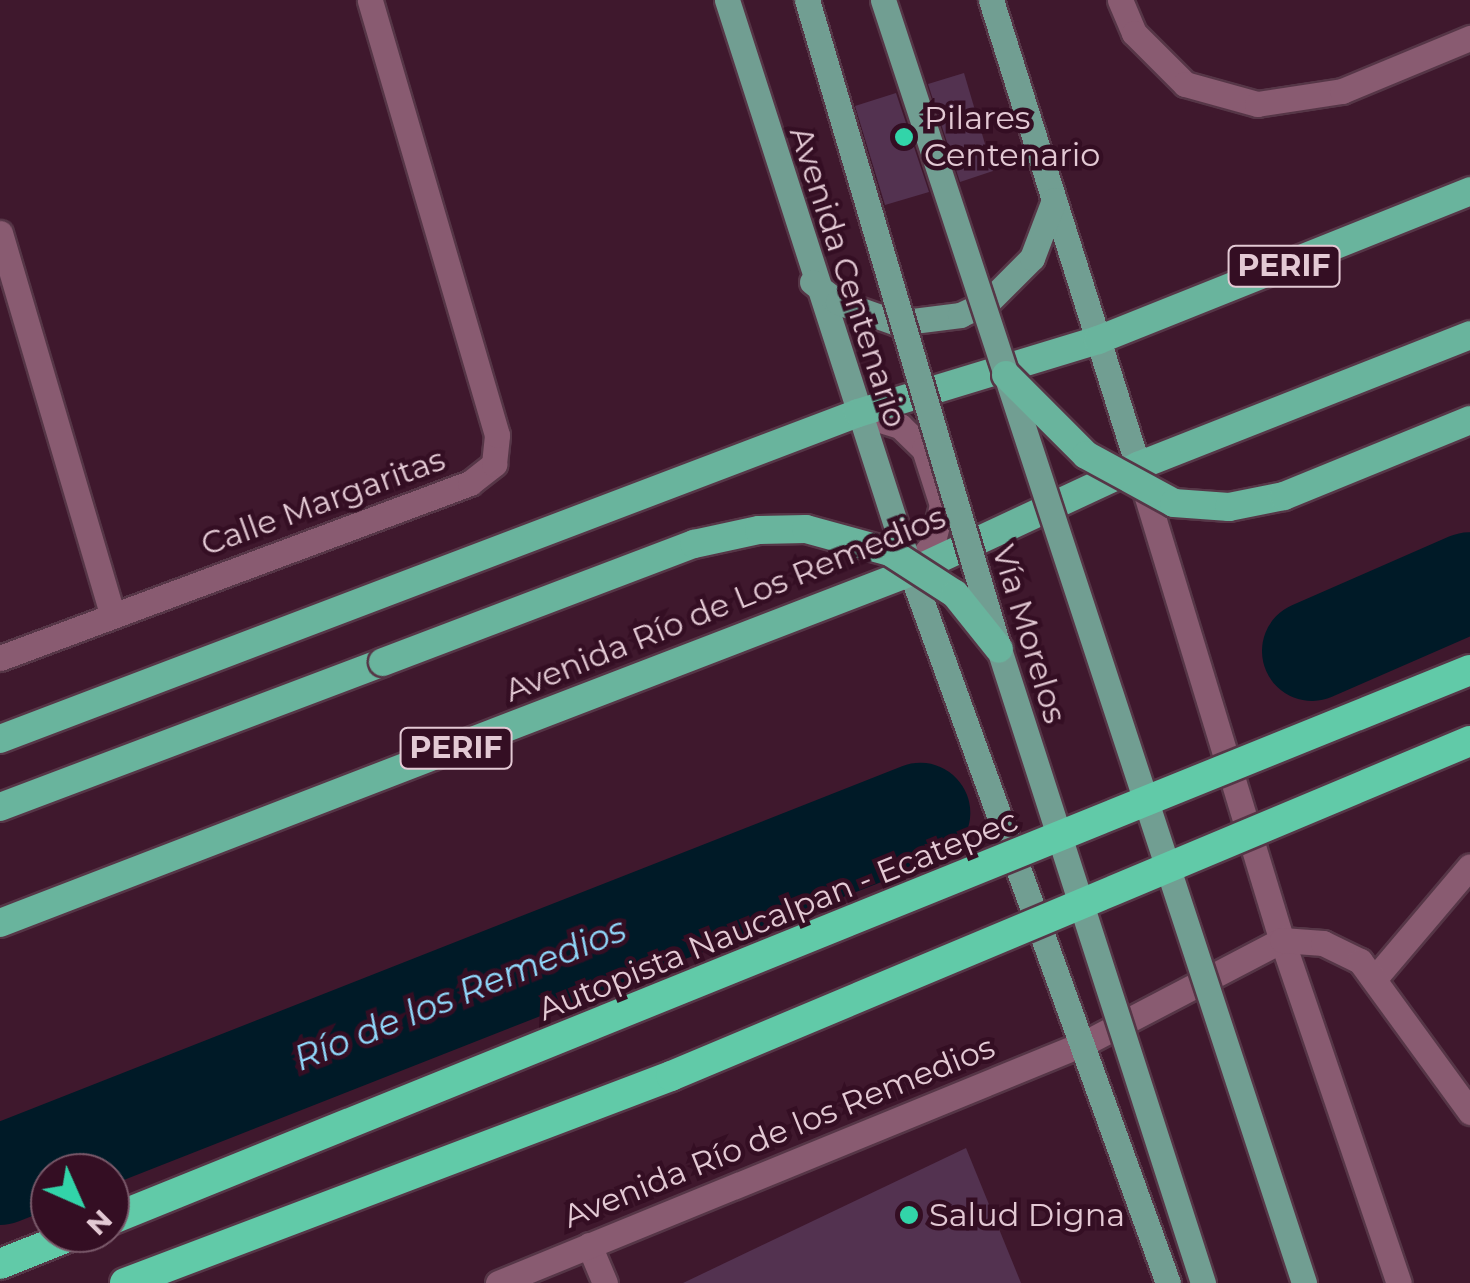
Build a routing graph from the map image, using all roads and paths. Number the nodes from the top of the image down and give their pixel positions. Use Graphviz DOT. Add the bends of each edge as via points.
graph roads {
  1 [pos="370,0"];
  2 [pos="727,0"];
  3 [pos="808,0"];
  4 [pos="883,0"];
  5 [pos="991,0"];
  6 [pos="1120,0"];
  7 [pos="1470,38"];
  8 [pos="1470,192"];
  9 [pos="1054,200"];
  10 [pos="0,232"];
  11 [pos="812,282"];
  12 [pos="1470,335"];
  13 [pos="1098,340"];
  14 [pos="1006,375"];
  15 [pos="858,413"];
  16 [pos="1470,420"];
  17 [pos="1138,466"];
  18 [pos="911,572"];
  19 [pos="112,614"];
  20 [pos="999,649"];
  21 [pos="0,658"];
  22 [pos="1470,670"];
  23 [pos="0,740"];
  24 [pos="1470,741"];
  25 [pos="0,807"];
  26 [pos="1470,866"];
  27 [pos="0,924"];
  28 [pos="1282,940"];
  29 [pos="1376,977"];
  30 [pos="1086,1042"];
  31 [pos="1470,1112"];
  32 [pos="130,1212"];
  33 [pos="589,1245"];
  34 [pos="30,1252"];
  35 [pos="0,1264"];
  36 [pos="125,1283"];
  37 [pos="498,1283"];
  38 [pos="606,1283"];
  39 [pos="1168,1283"];
  40 [pos="1203,1283"];
  41 [pos="1304,1283"];
  42 [pos="1399,1283"];
  1 -- 19 [label="street, Calle Margaritas" via="497,435 494,464 470,483"];
  2 -- 11 [label="main road, Avenida Centenario"];
  3 -- 20 [label="main road, Vía Morelos, bridge"];
  4 -- 14 [label="main road, bridge"];
  5 -- 9 [label="main road"];
  6 -- 7 [label="street" via="1134,34 1185,84 1274,102 1342,91"];
  8 -- 13 [label="highway, PERIF"];
  9 -- 11 [label="main road" via="1032,258 988,302 960,316 897,322 866,316"];
  9 -- 13 [label="main road"];
  10 -- 19 [label="street"];
  11 -- 15 [label="main road, Avenida Centenario"];
  12 -- 17 [label="highway, Avenida Río de Los Remedios / PERIF"];
  13 -- 15 [label="highway, PERIF"];
  13 -- 17 [label="main road"];
  14 -- 16 [label="highway, bridge" via="1086,456 1174,503 1230,507 1284,496"];
  14 -- 41 [label="main road, Vía Morelos, bridge"];
  15 -- 18 [label="main road, Avenida Centenario"];
  15 -- 18 [label="street" via="900,426 924,448 942,505 932,545"];
  15 -- 23 [label="highway, PERIF"];
  17 -- 18 [label="highway, Avenida Río de Los Remedios / PERIF"];
  17 -- 28 [label="street"];
  18 -- 27 [label="highway, Avenida Río de Los Remedios / PERIF"];
  18 -- 30 [label="main road, Avenida Río de los Remedios"];
  19 -- 21 [label="street, Calle Margaritas"];
  20 -- 25 [label="highway, bridge" via="955,594 890,552 806,529 759,530 694,544"];
  20 -- 40 [label="main road, Vía Morelos, bridge"];
  22 -- 32 [label="highway, Autopista Naucalpan - Ecatepec, bridge"];
  24 -- 36 [label="highway, bridge" via="671,1076"];
  26 -- 29 [label="street"];
  28 -- 29 [label="street" via="1342,951"];
  28 -- 30 [label="street"];
  28 -- 42 [label="street"];
  29 -- 31 [label="street"];
  30 -- 33 [label="street, Avenida Río de los Remedios"];
  30 -- 39 [label="main road, Avenida Río de los Remedios"];
  33 -- 37 [label="street, Avenida Río de los Remedios"];
  33 -- 38 [label="street"];
  34 -- 35 [label="highway"];
}
